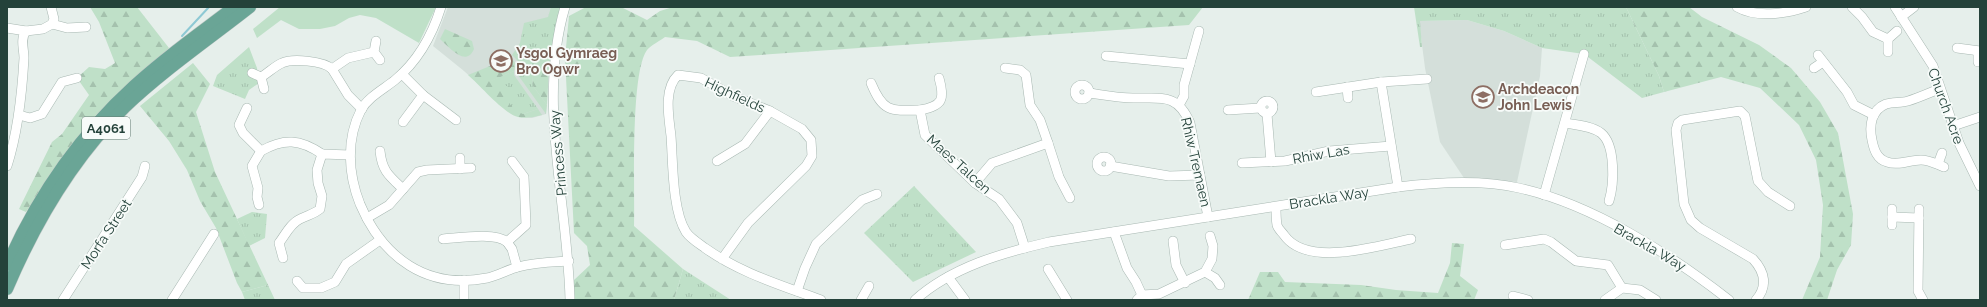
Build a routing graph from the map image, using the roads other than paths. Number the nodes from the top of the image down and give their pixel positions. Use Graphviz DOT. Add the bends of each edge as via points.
graph roads {
  1 [pos="51,7"];
  2 [pos="234,7"];
  3 [pos="250,7"];
  4 [pos="441,7"];
  5 [pos="565,7"];
  6 [pos="1737,7"];
  7 [pos="1806,7"];
  8 [pos="1852,7"];
  9 [pos="1895,7"];
  10 [pos="1914,7"];
  11 [pos="1901,17"];
  12 [pos="52,24"];
  13 [pos="86,27"];
  14 [pos="7,28"];
  15 [pos="26,31"];
  16 [pos="1897,31"];
  17 [pos="1199,32"];
  18 [pos="1888,39"];
  19 [pos="376,41"];
  20 [pos="1957,48"];
  21 [pos="374,52"];
  22 [pos="1888,52"];
  23 [pos="1979,52"];
  24 [pos="1584,54"];
  25 [pos="1106,56"];
  26 [pos="380,60"];
  27 [pos="1978,62"];
  28 [pos="1190,64"];
  29 [pos="1005,68"];
  30 [pos="1814,68"];
  31 [pos="332,69"];
  32 [pos="252,73"];
  33 [pos="402,74"];
  34 [pos="261,77"];
  35 [pos="77,78"];
  36 [pos="939,78"];
  37 [pos="1427,79"];
  38 [pos="1381,82"];
  39 [pos="871,83"];
  40 [pos="1347,87"];
  41 [pos="264,89"];
  42 [pos="1939,89"];
  43 [pos="1316,92"];
  44 [pos="1089,93"];
  45 [pos="423,95"];
  46 [pos="1348,98"];
  47 [pos="1179,105"];
  48 [pos="247,108"];
  49 [pos="362,109"];
  50 [pos="920,110"];
  51 [pos="1228,110"];
  52 [pos="770,111"];
  53 [pos="19,115"];
  54 [pos="1874,115"];
  55 [pos="404,116"];
  56 [pos="1980,117"];
  57 [pos="456,120"];
  58 [pos="1565,123"];
  59 [pos="1953,126"];
  60 [pos="11,127"];
  61 [pos="1048,143"];
  62 [pos="1391,146"];
  63 [pos="261,150"];
  64 [pos="380,151"];
  65 [pos="1942,153"];
  66 [pos="322,154"];
  67 [pos="350,155"];
  68 [pos="460,158"];
  69 [pos="512,161"];
  70 [pos="717,161"];
  71 [pos="1247,161"];
  72 [pos="1271,162"];
  73 [pos="7,166"];
  74 [pos="145,166"];
  75 [pos="1110,166"];
  76 [pos="460,168"];
  77 [pos="471,168"];
  78 [pos="1200,175"];
  79 [pos="975,183"];
  80 [pos="1980,186"];
  81 [pos="1398,187"];
  82 [pos="403,189"];
  83 [pos="876,194"];
  84 [pos="1544,194"];
  85 [pos="1070,198"];
  86 [pos="1609,202"];
  87 [pos="259,205"];
  88 [pos="1790,206"];
  89 [pos="1276,207"];
  90 [pos="1208,217"];
  91 [pos="1892,217"];
  92 [pos="367,218"];
  93 [pos="1114,232"];
  94 [pos="214,234"];
  95 [pos="1210,236"];
  96 [pos="443,239"];
  97 [pos="1411,239"];
  98 [pos="380,240"];
  99 [pos="1172,240"];
  100 [pos="507,242"];
  101 [pos="1505,245"];
  102 [pos="1025,248"];
  103 [pos="283,258"];
  104 [pos="722,259"];
  105 [pos="569,261"];
  106 [pos="7,265"];
  107 [pos="517,267"];
  108 [pos="1048,269"];
  109 [pos="1205,272"];
  110 [pos="948,277"];
  111 [pos="464,280"];
  112 [pos="297,281"];
  113 [pos="1185,283"];
  114 [pos="1220,285"];
  115 [pos="869,286"];
  116 [pos="1622,288"];
  117 [pos="7,289"];
  118 [pos="797,291"];
  119 [pos="1513,296"];
  120 [pos="1139,297"];
  121 [pos="63,300"];
  122 [pos="172,300"];
  123 [pos="464,300"];
  124 [pos="570,300"];
  125 [pos="821,300"];
  126 [pos="861,300"];
  127 [pos="915,300"];
  128 [pos="965,300"];
  129 [pos="1067,300"];
  130 [pos="1528,300"];
  131 [pos="1605,300"];
  132 [pos="1656,300"];
  133 [pos="1729,300"];
  134 [pos="1756,300"];
  135 [pos="1923,300"];
  1 -- 12 [label="street"];
  2 -- 106 [label="main road, A4061" via="134,85 99,121 43,193"];
  3 -- 117 [label="main road, A4061" via="168,70 125,107 104,130 52,199"];
  4 -- 33 [label="street" via="426,44"];
  5 -- 105 [label="street, Princess Way" via="557,46 553,98"];
  6 -- 7 [label="street" via="1757,14"];
  8 -- 18 [label="street" via="1873,32"];
  9 -- 11 [label="street, Church Acre"];
  10 -- 11 [label="street"];
  11 -- 42 [label="street, Church Acre" via="1933,66"];
  12 -- 13 [label="street" via="67,28"];
  12 -- 15 [label="street" via="43,29"];
  14 -- 15 [label="street"];
  15 -- 53 [label="street" via="23,39"];
  16 -- 18 [label="street"];
  17 -- 28 [label="street" via="1198,51"];
  18 -- 22 [label="street"];
  19 -- 21 [label="street"];
  20 -- 23 [label="street"];
  21 -- 26 [label="street"];
  21 -- 31 [label="street" via="348,58"];
  23 -- 27 [label="street"];
  24 -- 58 [label="street"];
  25 -- 28 [label="street"];
  28 -- 47 [label="street" via="1184,85 1184,96"];
  29 -- 61 [label="street" via="1020,70 1026,75 1030,104 1040,120"];
  30 -- 54 [label="street" via="1820,58 1854,104"];
  31 -- 34 [label="street" via="319,62 288,61"];
  31 -- 49 [label="street" via="348,95"];
  32 -- 34 [label="street"];
  33 -- 45 [label="street"];
  33 -- 49 [label="street" via="371,98"];
  34 -- 41 [label="street"];
  35 -- 53 [label="street" via="62,82 42,114 30,118"];
  36 -- 50 [label="street" via="943,93 940,102 934,108"];
  37 -- 38 [label="street"];
  38 -- 40 [label="street"];
  38 -- 62 [label="street"];
  39 -- 50 [label="street" via="878,99 886,107 900,111"];
  40 -- 43 [label="street"];
  40 -- 46 [label="street"];
  42 -- 54 [label="street" via="1908,101 1888,104 1875,111"];
  42 -- 59 [label="street, Church Acre"];
  44 -- 47 [label="street, Rhiw Tremaen" via="1133,98 1159,97"];
  45 -- 55 [label="street"];
  45 -- 57 [label="street"];
  47 -- 78 [label="street, Rhiw Tremaen" via="1190,123"];
  48 -- 63 [label="street" via="240,125 242,133"];
  49 -- 67 [label="street" via="353,133"];
  50 -- 79 [label="street, Maes Talcen" via="925,135"];
  51 -- 72 [label="street" via="1264,111"];
  52 -- 70 [label="street" via="746,144"];
  52 -- 104 [label="street, Highfields" via="802,129 811,140 812,156 806,166 748,222"];
  52 -- 104 [label="street, Highfields" via="733,96 701,78 678,75 672,81 669,95 670,130 675,198 680,218 690,236"];
  53 -- 60 [label="street"];
  54 -- 65 [label="street" via="1872,139 1879,158 1895,164 1920,160 1941,166"];
  56 -- 59 [label="street"];
  58 -- 84 [label="street"];
  58 -- 86 [label="street" via="1595,130 1605,137 1613,184"];
  59 -- 80 [label="street, Church Acre"];
  60 -- 73 [label="street"];
  61 -- 79 [label="street" via="992,163"];
  61 -- 85 [label="street" via="1059,177"];
  62 -- 72 [label="street, Rhiw Las" via="1329,151"];
  62 -- 81 [label="street"];
  63 -- 66 [label="street" via="271,145 293,141 304,143"];
  63 -- 87 [label="street" via="252,166 258,188"];
  64 -- 82 [label="street" via="381,164 385,171"];
  66 -- 67 [label="street"];
  66 -- 103 [label="street" via="317,170 322,196 320,209 312,216 299,219 279,243"];
  67 -- 92 [label="street" via="353,182"];
  68 -- 76 [label="street"];
  69 -- 100 [label="street" via="524,177 526,225"];
  71 -- 72 [label="street, Rhiw Las"];
  74 -- 121 [label="street, Morfa Street" via="142,176"];
  75 -- 78 [label="street" via="1169,176"];
  76 -- 77 [label="street"];
  76 -- 82 [label="street" via="418,172"];
  78 -- 90 [label="street, Rhiw Tremaen"];
  79 -- 102 [label="street, Maes Talcen" via="999,199 1017,223"];
  81 -- 84 [label="street, Brackla Way" via="1468,183 1518,188"];
  81 -- 89 [label="street, Brackla Way"];
  82 -- 92 [label="street" via="389,205"];
  83 -- 118 [label="street" via="862,200 816,244"];
  84 -- 133 [label="street, Brackla Way" via="1567,202 1654,247 1689,269"];
  88 -- 134 [label="street" via="1768,192 1758,181 1745,116 1740,111 1682,120 1678,123 1676,130 1687,212 1700,228 1754,259 1763,274 1764,284 1764,289"];
  89 -- 90 [label="street, Brackla Way"];
  89 -- 97 [label="street" via="1277,226 1289,242 1304,251 1323,253 1351,250"];
  90 -- 93 [label="street, Brackla Way"];
  91 -- 135 [label="street" via="1919,214 1918,291"];
  92 -- 98 [label="street"];
  93 -- 102 [label="street, Brackla Way"];
  93 -- 120 [label="street" via="1127,268 1136,282"];
  94 -- 122 [label="street"];
  95 -- 109 [label="street" via="1213,246 1212,259"];
  96 -- 100 [label="street" via="495,237"];
  98 -- 111 [label="street" via="412,268 428,276"];
  98 -- 112 [label="street" via="346,264 335,282 321,288 303,288"];
  99 -- 113 [label="street" via="1176,265"];
  100 -- 107 [label="street" via="512,249"];
  101 -- 116 [label="street" via="1544,239 1576,261 1608,265"];
  102 -- 110 [label="street, Brackla Way" via="999,254"];
  104 -- 118 [label="street, Highfields" via="760,278"];
  105 -- 107 [label="street" via="540,262"];
  105 -- 124 [label="street, Princess Way"];
  107 -- 111 [label="street" via="487,278"];
  108 -- 129 [label="street"];
  109 -- 113 [label="street"];
  109 -- 114 [label="street" via="1216,278"];
  110 -- 127 [label="street, Brackla Way"];
  110 -- 128 [label="street"];
  111 -- 123 [label="street"];
  113 -- 120 [label="street" via="1159,294"];
  115 -- 126 [label="street"];
  116 -- 131 [label="street"];
  116 -- 132 [label="street" via="1640,290"];
  118 -- 125 [label="street, Highfields"];
  119 -- 130 [label="street"];
}
